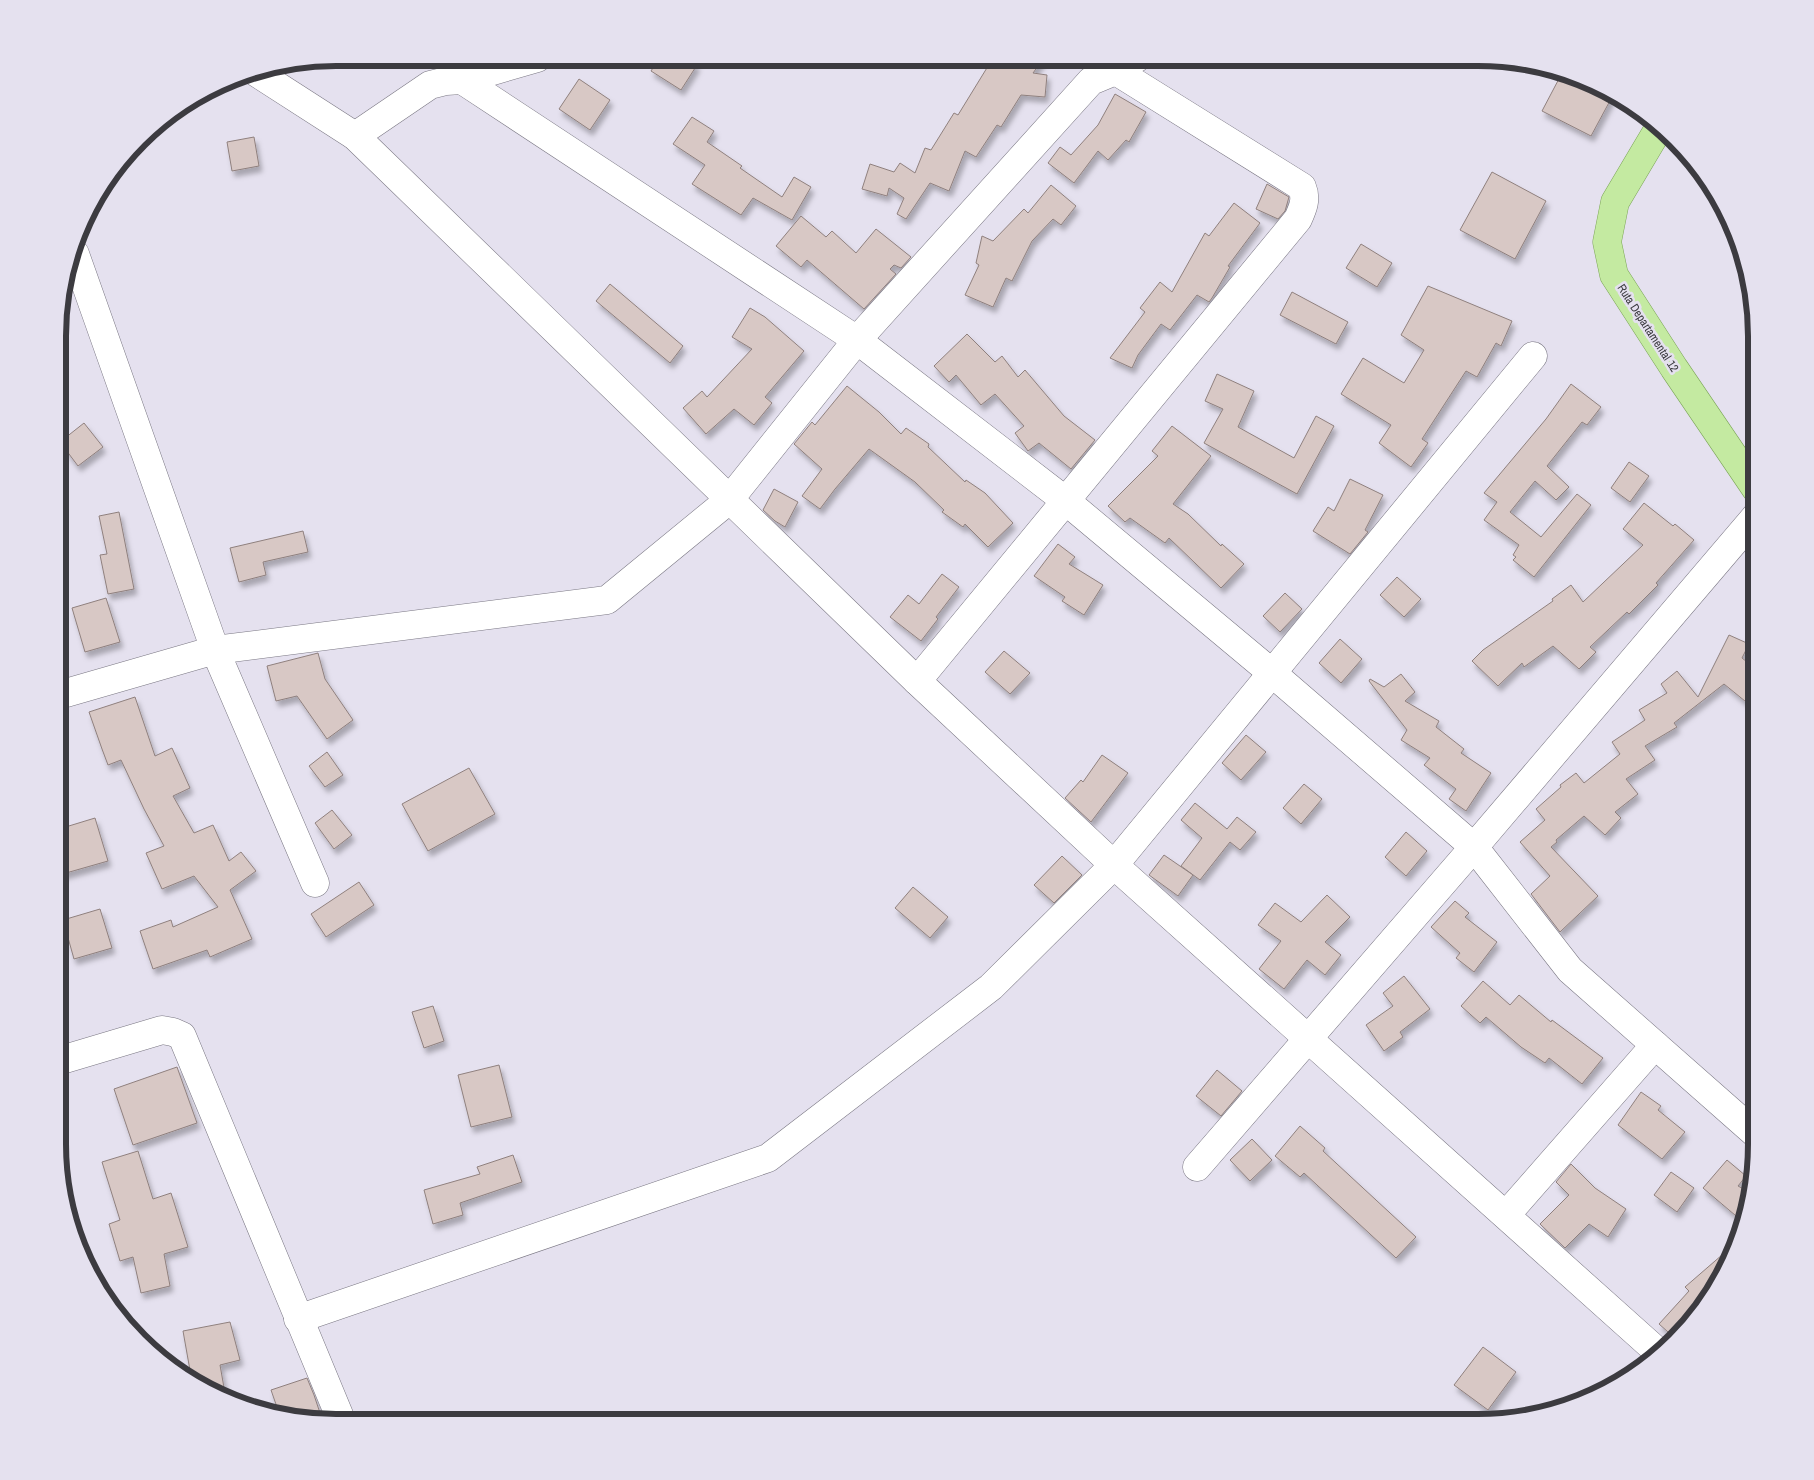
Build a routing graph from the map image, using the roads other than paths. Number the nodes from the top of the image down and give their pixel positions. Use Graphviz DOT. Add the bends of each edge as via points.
graph roads {
  1 [pos="510,66"];
  2 [pos="1111,66"];
  3 [pos="1122,66"];
  4 [pos="262,76"];
  5 [pos="462,80"];
  6 [pos="1656,133"];
  7 [pos="355,136"];
  8 [pos="77,260"];
  9 [pos="857,340"];
  10 [pos="1533,356"];
  11 [pos="1748,477"];
  12 [pos="729,500"];
  13 [pos="1066,501"];
  14 [pos="1748,525"];
  15 [pos="215,650"];
  16 [pos="1272,673"];
  17 [pos="917,681"];
  18 [pos="66,693"];
  19 [pos="1474,847"];
  20 [pos="1114,865"];
  21 [pos="315,883"];
  22 [pos="1308,1038"];
  23 [pos="1654,1045"];
  24 [pos="66,1059"];
  25 [pos="1748,1127"];
  26 [pos="1197,1167"];
  27 [pos="1506,1215"];
  28 [pos="298,1319"];
  29 [pos="1654,1348"];
  30 [pos="339,1414"];
  1 -- 5 [label="street"];
  2 -- 9 [label="street" via="1092,81"];
  3 -- 13 [label="street" via="1302,187 1305,199 1298,219"];
  4 -- 7 [label="street"];
  5 -- 7 [label="street" via="430,85"];
  5 -- 9 [label="street"];
  6 -- 11 [label="main road, Ruta Departamental 12" via="1616,202 1607,242 1614,275"];
  7 -- 12 [label="street"];
  8 -- 15 [label="street"];
  9 -- 12 [label="street"];
  9 -- 13 [label="street"];
  10 -- 16 [label="street"];
  12 -- 15 [label="street" via="607,600"];
  12 -- 17 [label="street"];
  13 -- 16 [label="street"];
  13 -- 17 [label="street"];
  14 -- 19 [label="street"];
  15 -- 18 [label="street"];
  15 -- 21 [label="street"];
  16 -- 19 [label="street"];
  16 -- 20 [label="street"];
  17 -- 20 [label="street"];
  19 -- 22 [label="street"];
  19 -- 23 [label="street" via="1570,970"];
  20 -- 22 [label="street"];
  20 -- 28 [label="street" via="991,986 768,1158"];
  22 -- 26 [label="street"];
  22 -- 27 [label="street"];
  23 -- 25 [label="street"];
  23 -- 27 [label="street"];
  24 -- 28 [label="street" via="162,1030 182,1036"];
  27 -- 29 [label="street"];
  28 -- 30 [label="street"];
}
